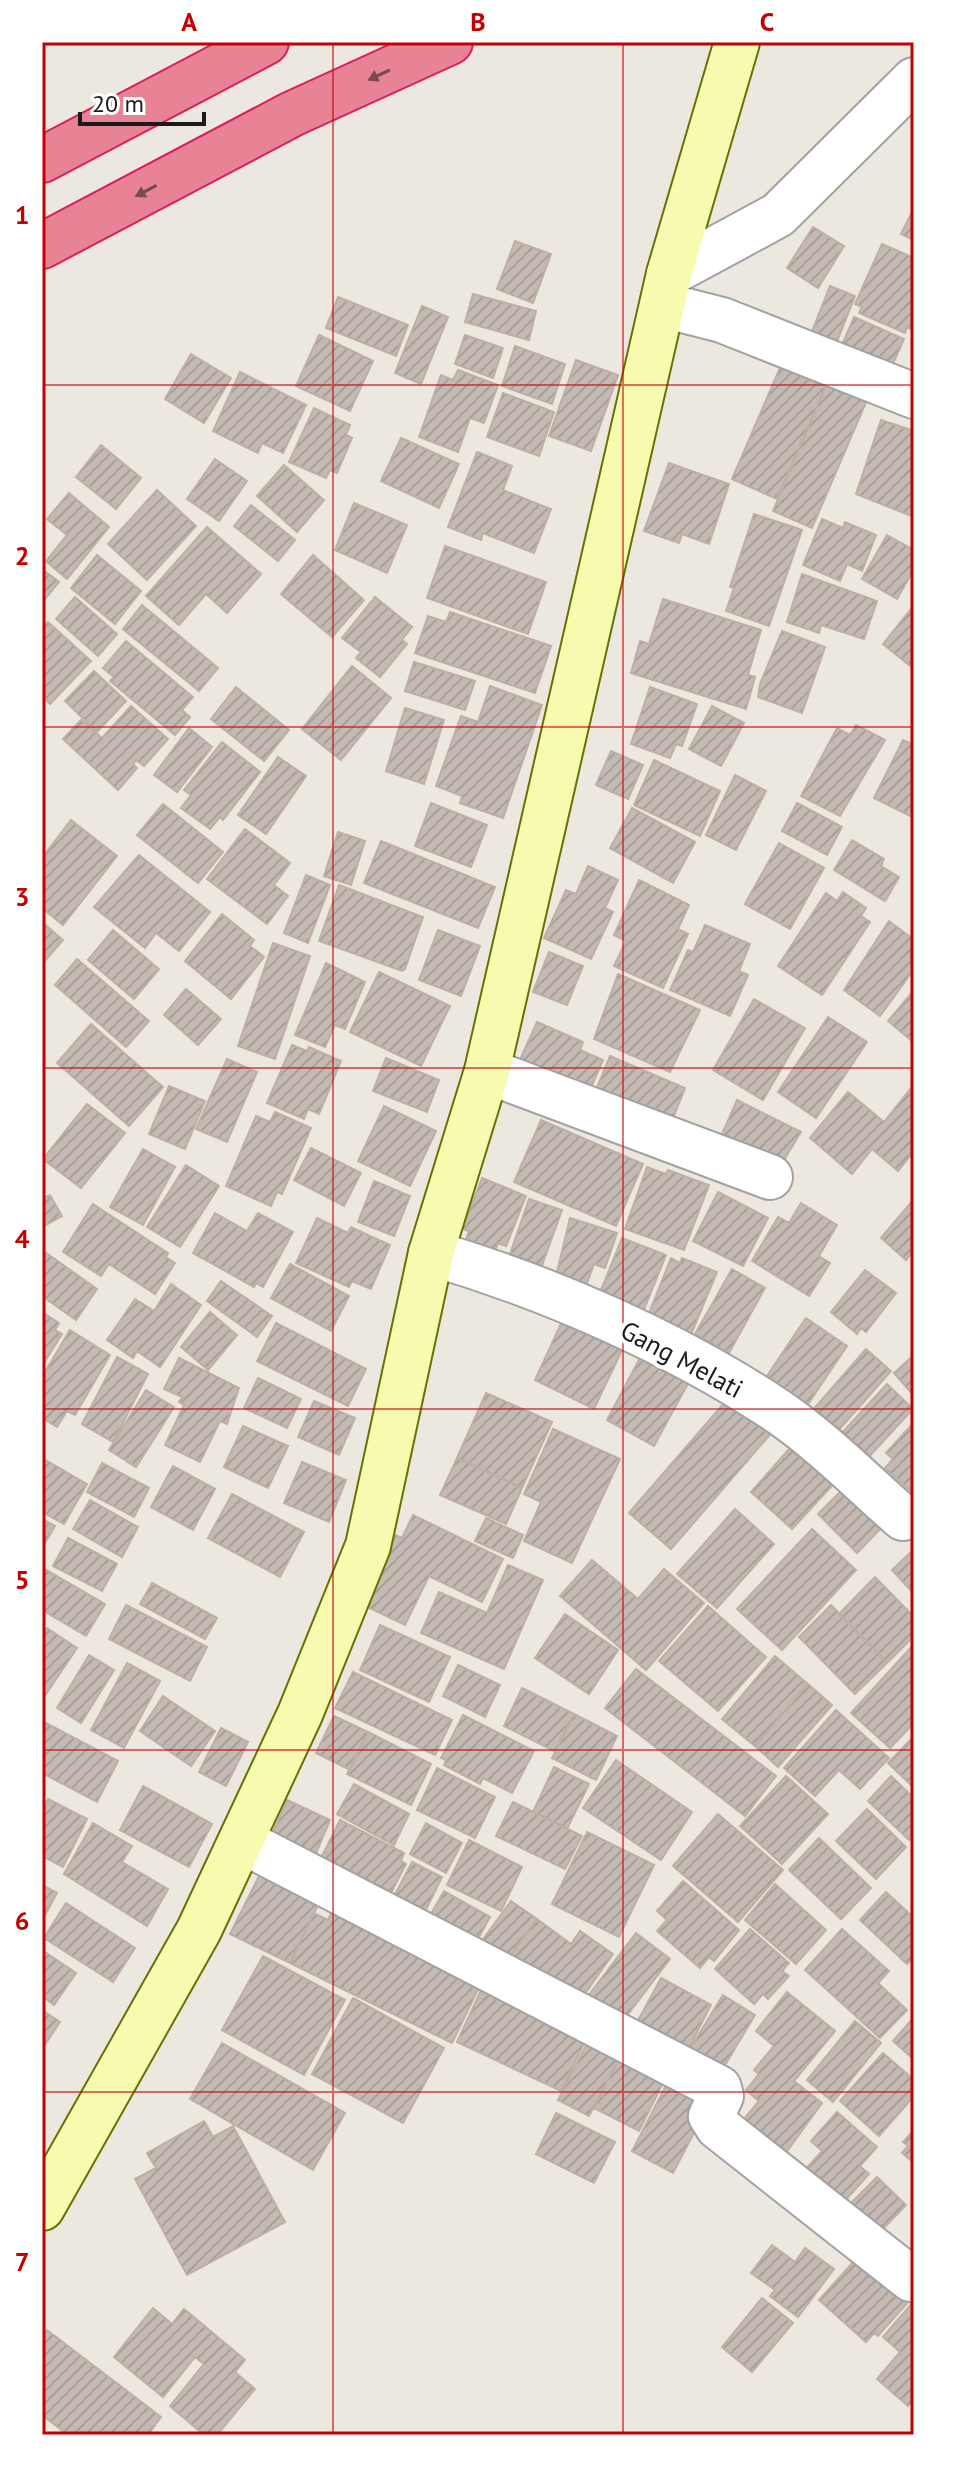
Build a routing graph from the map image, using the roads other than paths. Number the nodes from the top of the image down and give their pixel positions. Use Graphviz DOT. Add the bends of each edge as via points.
graph roads {
  1 [pos="266,42"];
  2 [pos="450,42"];
  3 [pos="737,42"];
  4 [pos="914,80"];
  5 [pos="42,160"];
  6 [pos="42,246"];
  7 [pos="666,290"];
  8 [pos="914,396"];
  9 [pos="487,1071"];
  10 [pos="770,1177"];
  11 [pos="431,1253"];
  12 [pos="903,1518"];
  13 [pos="242,1841"];
  14 [pos="42,2208"];
  15 [pos="911,2279"];
  1 -- 5 [label="highway"];
  2 -- 6 [label="highway, one-way" via="292,114"];
  3 -- 7 [label="street"];
  4 -- 7 [label="street" via="778,215"];
  7 -- 8 [label="street" via="722,320"];
  7 -- 9 [label="street"];
  9 -- 10 [label="street"];
  9 -- 11 [label="street"];
  11 -- 12 [label="street, Gang Melati" via="532,1284 697,1364 774,1409"];
  11 -- 13 [label="street" via="368,1546"];
  13 -- 14 [label="street" via="199,1930"];
  13 -- 15 [label="street" via="719,2088 721,2096 711,2116 718,2127"];
}
